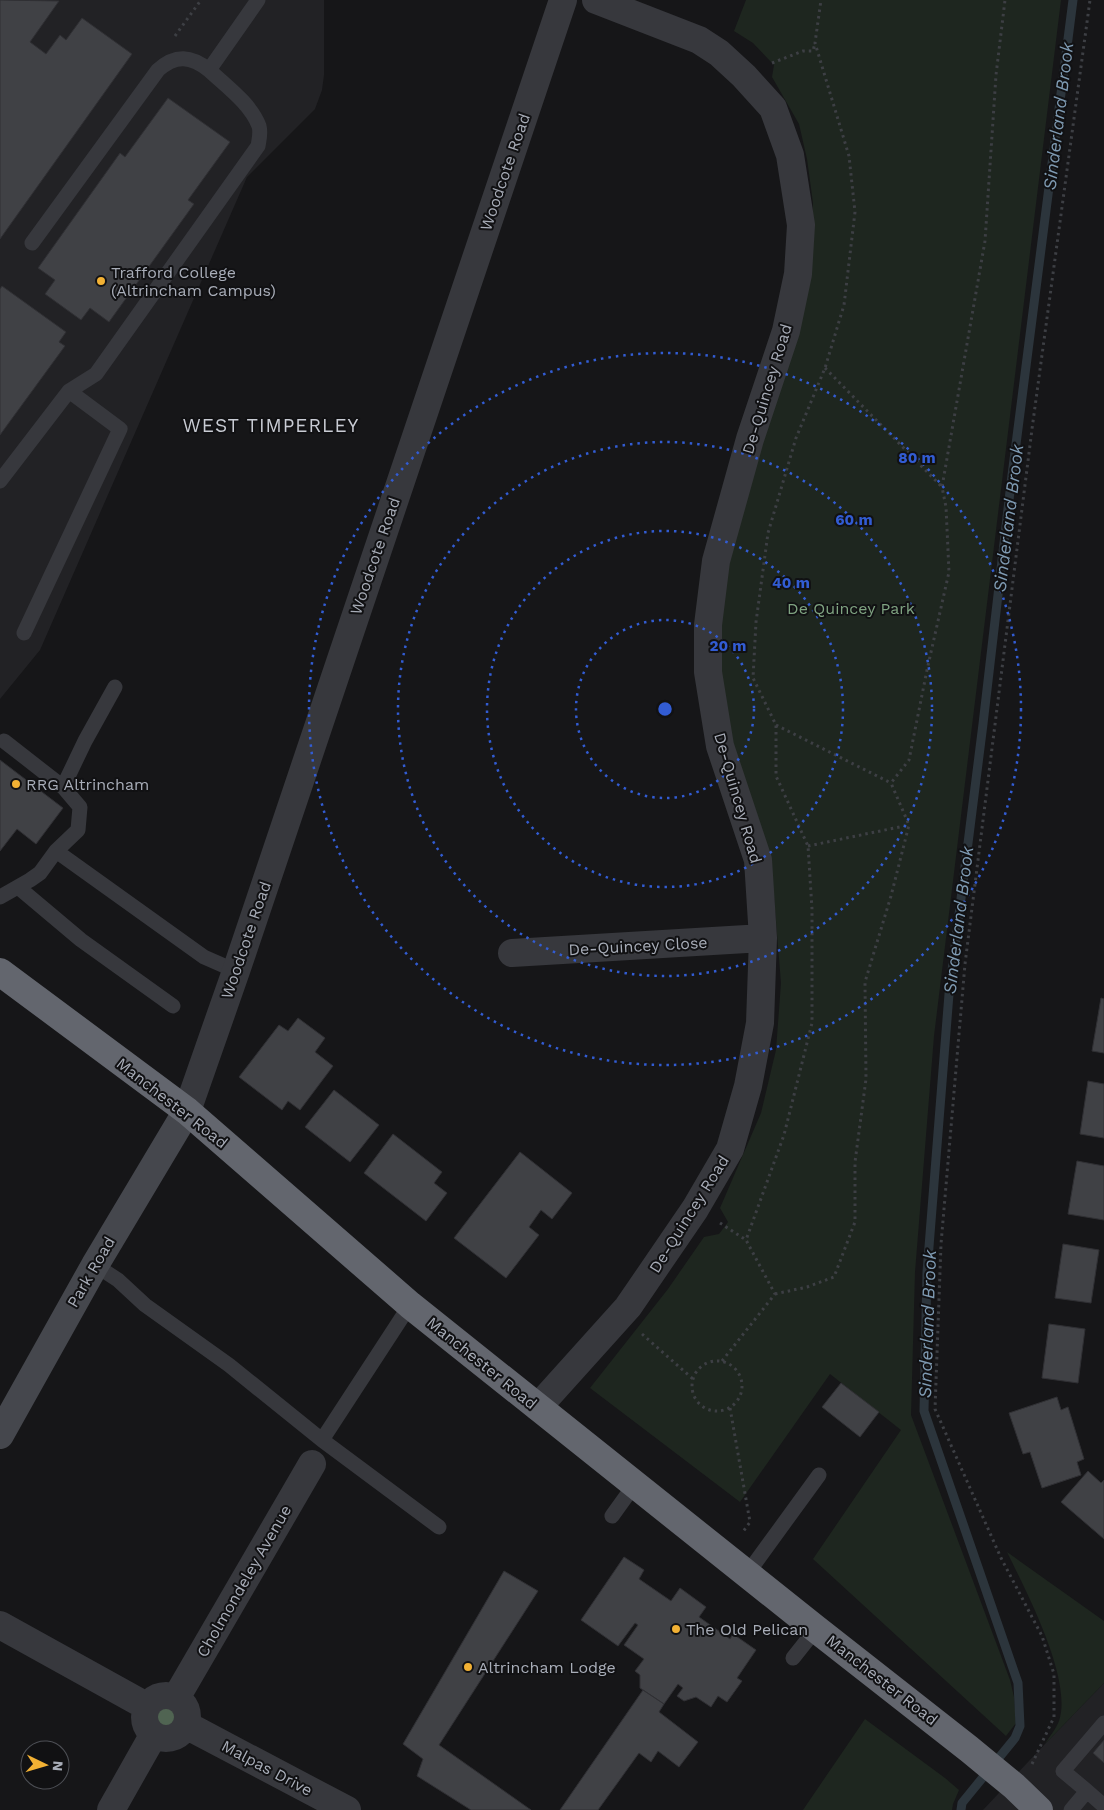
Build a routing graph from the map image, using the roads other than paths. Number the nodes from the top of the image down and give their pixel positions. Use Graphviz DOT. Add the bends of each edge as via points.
graph roads {
  1 [pos="258,0"];
  2 [pos="563,0"];
  3 [pos="596,0"];
  4 [pos="209,70"];
  5 [pos="32,243"];
  6 [pos="69,391"];
  7 [pos="0,481"];
  8 [pos="24,633"];
  9 [pos="115,686"];
  10 [pos="4,741"];
  11 [pos="63,786"];
  12 [pos="56,851"];
  13 [pos="18,887"];
  14 [pos="0,896"];
  15 [pos="763,938"];
  16 [pos="512,953"];
  17 [pos="236,971"];
  18 [pos="0,972"];
  19 [pos="173,1006"];
  20 [pos="187,1111"];
  21 [pos="95,1265"];
  22 [pos="410,1305"];
  23 [pos="538,1407"];
  24 [pos="0,1435"];
  25 [pos="317,1452"];
  26 [pos="819,1475"];
  27 [pos="635,1484"];
  28 [pos="612,1516"];
  29 [pos="439,1527"];
  30 [pos="747,1574"];
  31 [pos="0,1625"];
  32 [pos="816,1629"];
  33 [pos="793,1658"];
  34 [pos="176,1698"];
  35 [pos="148,1707"];
  36 [pos="1104,1723"];
  37 [pos="186,1725"];
  38 [pos="154,1734"];
  39 [pos="1087,1791"];
  40 [pos="1104,1806"];
  41 [pos="111,1810"];
  42 [pos="347,1810"];
  43 [pos="1039,1810"];
  44 [pos="1071,1810"];
  1 -- 4 [label="lane"];
  2 -- 17 [label="street, Woodcote Road"];
  3 -- 15 [label="street, De-Quincey Road" via="699,40 719,53 773,108 790,155 801,225 798,274 786,331 750,440 716,561 708,625 708,672 720,746 758,860"];
  4 -- 5 [label="lane" via="190,58 165,64 158,70"];
  4 -- 6 [label="lane" via="252,114 259,127 258,146 96,374"];
  6 -- 7 [label="lane"];
  6 -- 8 [label="lane" via="120,429"];
  9 -- 11 [label="lane"];
  10 -- 11 [label="lane"];
  11 -- 12 [label="lane" via="80,807 78,830"];
  12 -- 13 [label="lane" via="40,872"];
  12 -- 17 [label="lane" via="204,957"];
  13 -- 14 [label="lane"];
  13 -- 19 [label="lane" via="81,940"];
  15 -- 16 [label="street, De-Quincey Close"];
  15 -- 23 [label="street, De-Quincey Road" via="760,1023 748,1086 730,1149 695,1209 628,1308"];
  17 -- 20 [label="street, Woodcote Road"];
  18 -- 20 [label="highway, Manchester Road"];
  20 -- 21 [label="main road, Park Road"];
  20 -- 22 [label="highway, Manchester Road"];
  21 -- 24 [label="main road, Park Road"];
  21 -- 25 [label="lane" via="229,1365"];
  22 -- 23 [label="highway, Manchester Road"];
  22 -- 25 [label="lane"];
  23 -- 27 [label="highway, Manchester Road"];
  25 -- 29 [label="lane"];
  25 -- 34 [label="street, Cholmondeley Avenue"];
  26 -- 30 [label="lane"];
  27 -- 28 [label="lane"];
  27 -- 30 [label="highway, Manchester Road"];
  30 -- 32 [label="highway, Manchester Road"];
  31 -- 35 [label="street"];
  32 -- 33 [label="lane"];
  32 -- 43 [label="highway, Manchester Road" via="969,1749"];
  34 -- 35 [label="street" via="157,1698"];
  34 -- 37 [label="street" via="185,1707"];
  35 -- 38 [label="street" via="145,1719"];
  36 -- 39 [label="lane" via="1063,1771"];
  37 -- 38 [label="street" via="172,1738"];
  37 -- 42 [label="street, Malpas Drive"];
  38 -- 41 [label="street"];
  39 -- 40 [label="lane"];
  39 -- 44 [label="lane"];
}
